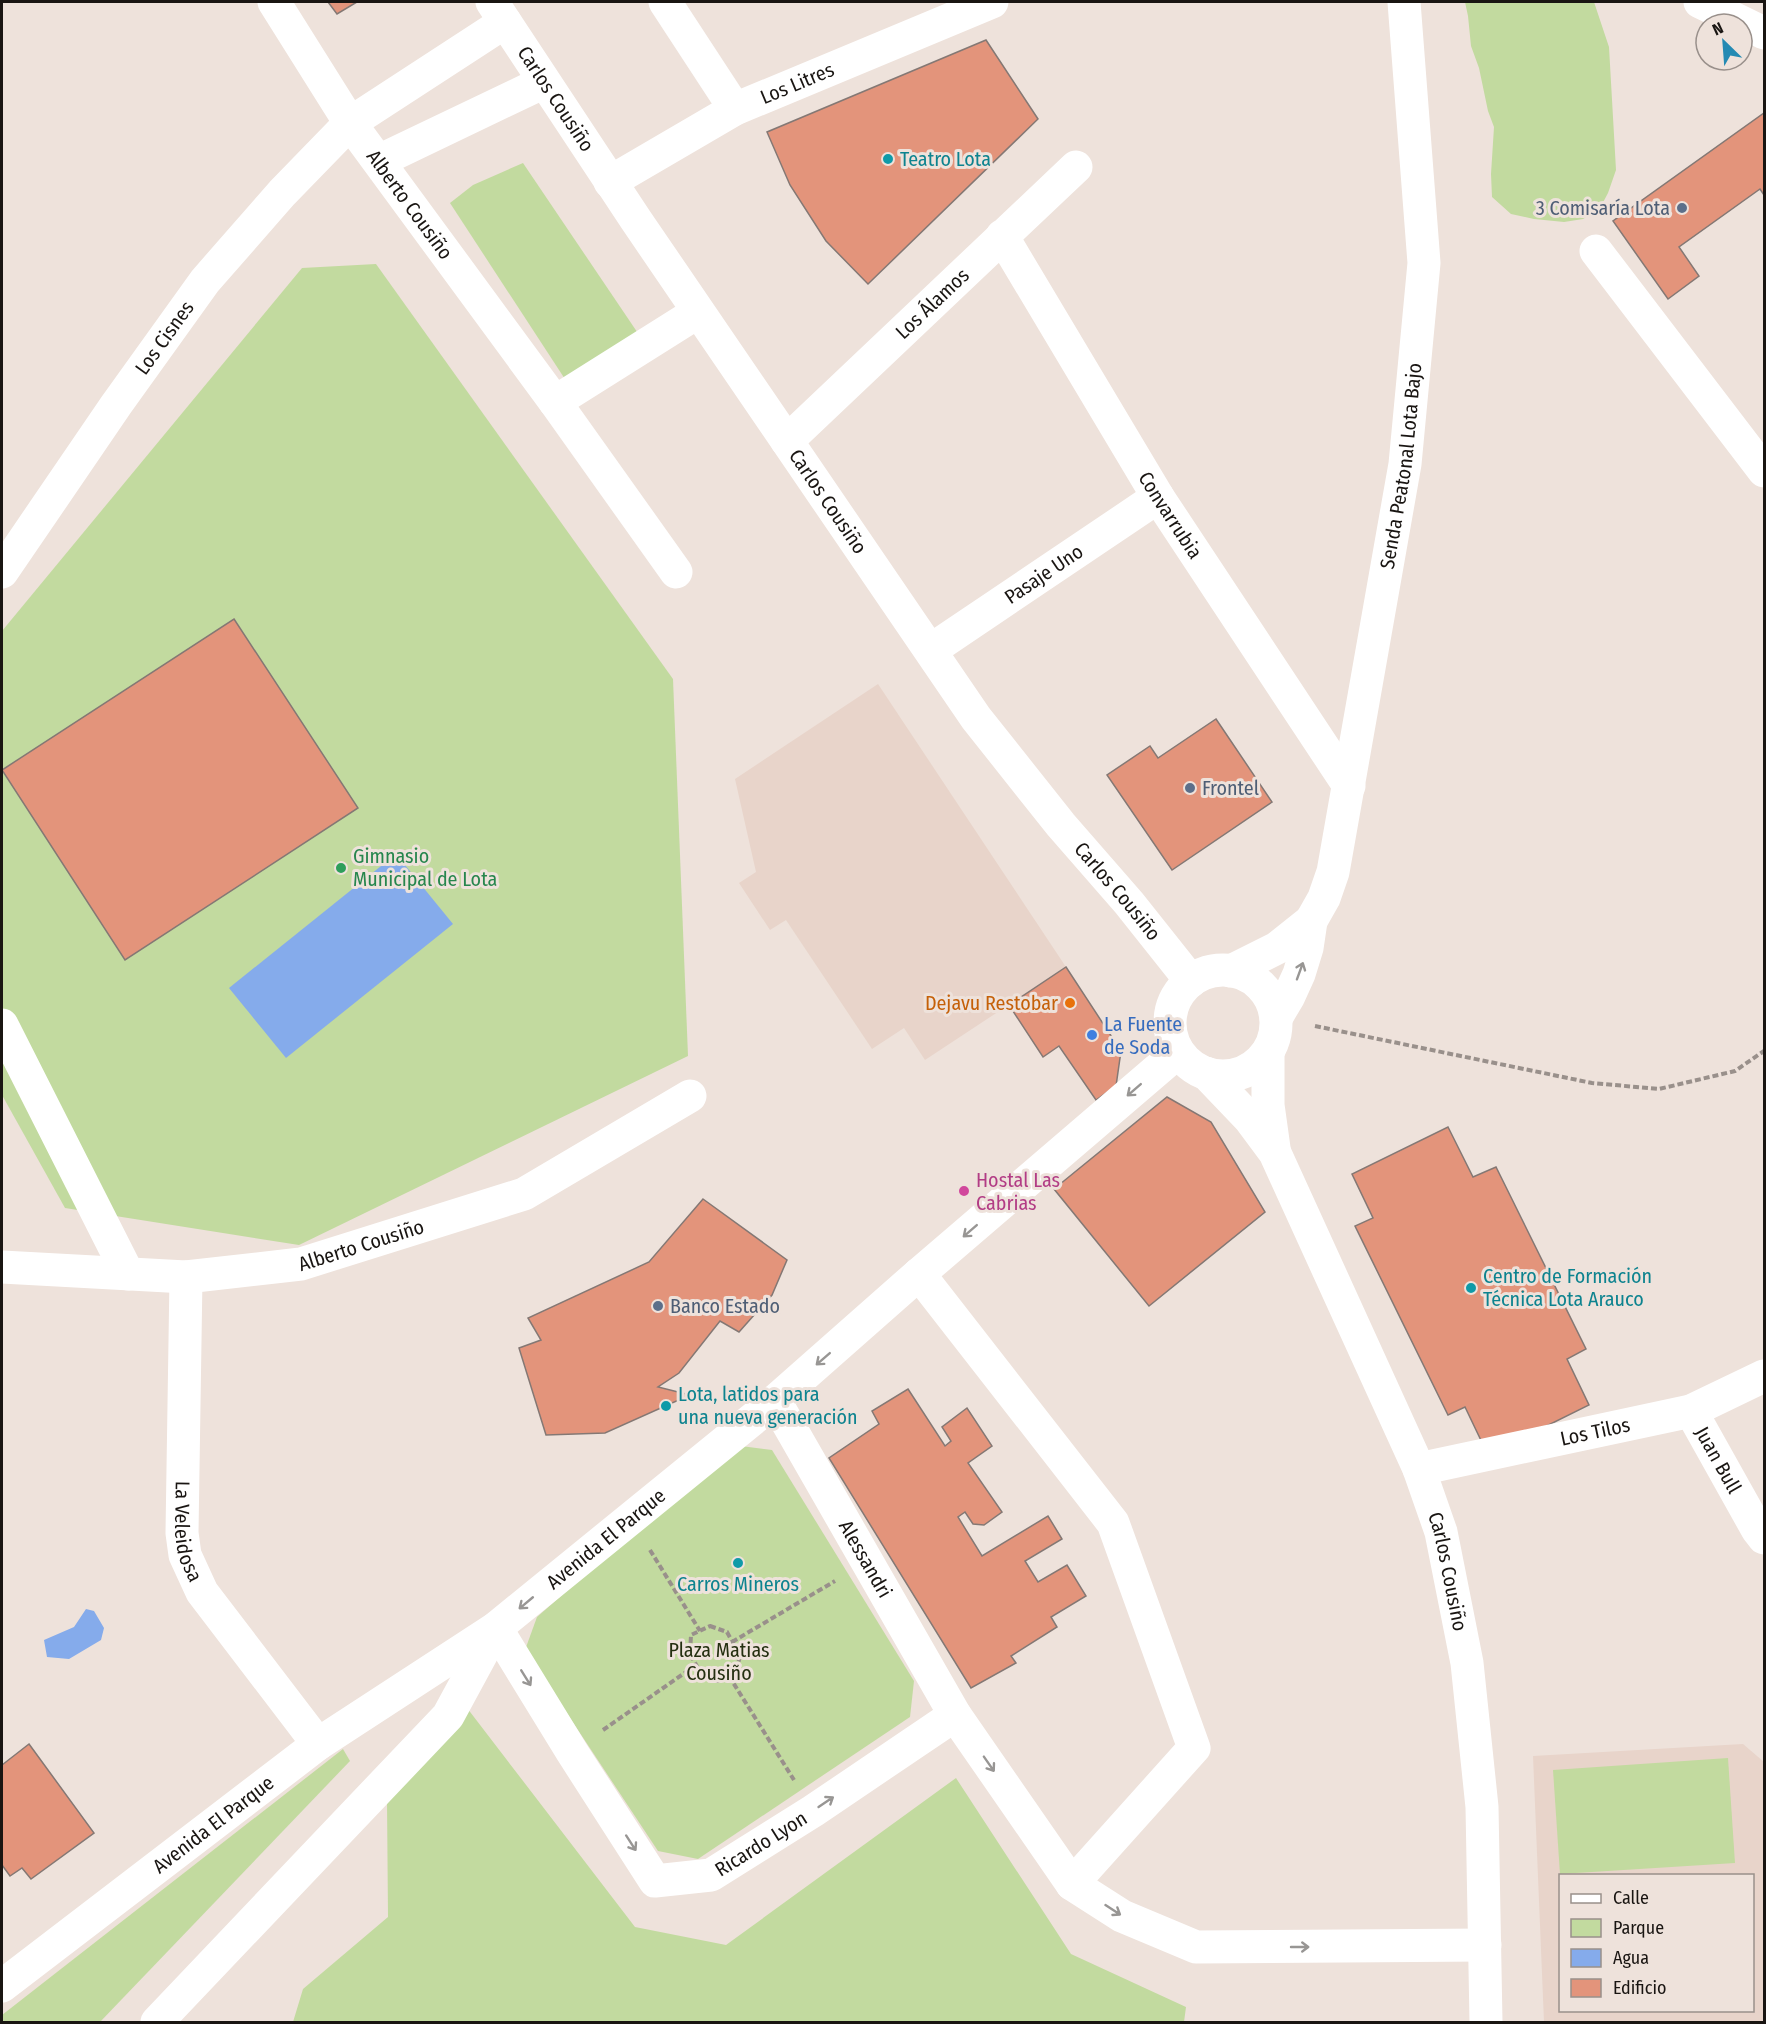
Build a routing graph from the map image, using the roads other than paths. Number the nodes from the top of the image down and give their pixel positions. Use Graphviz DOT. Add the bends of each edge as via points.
graph roads {
  1 [pos="274,2"];
  2 [pos="665,2"];
  3 [pos="992,2"];
  4 [pos="1404,2"];
  5 [pos="1700,2"];
  6 [pos="498,12"];
  7 [pos="1764,33"];
  8 [pos="544,82"];
  9 [pos="735,109"];
  10 [pos="350,123"];
  11 [pos="379,161"];
  12 [pos="1076,167"];
  13 [pos="610,182"];
  14 [pos="1002,236"];
  15 [pos="1596,251"];
  16 [pos="698,312"];
  17 [pos="555,402"];
  18 [pos="787,441"];
  19 [pos="1764,471"];
  20 [pos="1158,497"];
  21 [pos="2,572"];
  22 [pos="676,572"];
  23 [pos="931,650"];
  24 [pos="1349,786"];
  25 [pos="1311,921"];
  26 [pos="1231,971"];
  27 [pos="1191,981"];
  28 [pos="1276,1018"];
  29 [pos="2,1025"];
  30 [pos="1178,1052"];
  31 [pos="1268,1052"];
  32 [pos="1206,1073"];
  33 [pos="690,1096"];
  34 [pos="1275,1153"];
  35 [pos="2,1267"];
  36 [pos="128,1274"];
  37 [pos="919,1274"];
  38 [pos="186,1277"];
  39 [pos="1764,1376"];
  40 [pos="775,1401"];
  41 [pos="1691,1411"];
  42 [pos="1419,1469"];
  43 [pos="1764,1538"];
  44 [pos="496,1628"];
  45 [pos="955,1715"];
  46 [pos="318,1743"];
  47 [pos="1072,1884"];
  48 [pos="1485,1945"];
  49 [pos="3,1981"];
  50 [pos="158,2022"];
  51 [pos="1486,2022"];
  1 -- 10 [label="street, Alberto Cousiño"];
  2 -- 9 [label="street"];
  3 -- 9 [label="street, Los Litres"];
  4 -- 24 [label="street, Senda Peatonal Lota Bajo" via="1424,263 1405,464"];
  5 -- 7 [label="street"];
  6 -- 8 [label="street, Carlos Cousiño"];
  6 -- 10 [label="street, Los Cisnes"];
  8 -- 11 [label="street"];
  8 -- 13 [label="street, Carlos Cousiño"];
  9 -- 13 [label="street, Los Litres"];
  10 -- 11 [label="street, Alberto Cousiño"];
  10 -- 21 [label="street, Los Cisnes" via="205,281"];
  11 -- 17 [label="street, Alberto Cousiño"];
  12 -- 14 [label="street, Los Álamos"];
  13 -- 16 [label="street, Carlos Cousiño"];
  14 -- 18 [label="street, Los Álamos"];
  14 -- 20 [label="street, Convarrubia"];
  15 -- 19 [label="street"];
  16 -- 17 [label="street"];
  16 -- 18 [label="street, Carlos Cousiño"];
  17 -- 22 [label="street, Alberto Cousiño"];
  18 -- 23 [label="street, Carlos Cousiño"];
  20 -- 23 [label="street, Pasaje Uno"];
  20 -- 24 [label="street, Convarrubia"];
  23 -- 27 [label="street, Carlos Cousiño" via="1008,760"];
  24 -- 25 [label="street, Senda Peatonal Lota Bajo" via="1333,872"];
  25 -- 26 [label="street, Senda Peatonal Lota Bajo" via="1277,948"];
  28 -- 25 [label="street, Senda Peatonal Lota Bajo, one-way" via="1299,974"];
  26 -- 27 [label="street" via="1217,970"];
  26 -- 28 [label="street" via="1244,974 1266,992"];
  27 -- 30 [label="street" via="1178,996 1171,1014 1171,1034"];
  28 -- 31 [label="street" via="1274,1041"];
  29 -- 36 [label="street"];
  30 -- 32 [label="street"];
  30 -- 37 [label="street, Avenida El Parque, one-way"];
  31 -- 32 [label="street" via="1240,1073"];
  31 -- 34 [label="street, Carlos Cousiño" via="1268,1106"];
  32 -- 34 [label="street, Carlos Cousiño" via="1249,1118"];
  33 -- 38 [label="street, Alberto Cousiño" via="524,1194 301,1264"];
  34 -- 42 [label="street, Carlos Cousiño"];
  35 -- 36 [label="street, Alberto Cousiño"];
  36 -- 38 [label="street, Alberto Cousiño"];
  37 -- 40 [label="street, Avenida El Parque, one-way"];
  37 -- 47 [label="street" via="1113,1523 1194,1749"];
  38 -- 46 [label="street, La Veleidosa" via="182,1533 185,1555 202,1592"];
  39 -- 41 [label="street, Los Tilos"];
  40 -- 44 [label="street, Avenida El Parque, one-way"];
  40 -- 45 [label="street, Alessandri"];
  41 -- 42 [label="street, Los Tilos"];
  41 -- 43 [label="street, Juan Bull"];
  42 -- 48 [label="street, Carlos Cousiño" via="1441,1532 1467,1663 1482,1807"];
  44 -- 45 [label="street, Ricardo Lyon, one-way" via="655,1881 711,1875"];
  44 -- 46 [label="street, Avenida El Parque"];
  44 -- 50 [label="street" via="448,1716"];
  45 -- 47 [label="street, Alessandri, one-way"];
  46 -- 49 [label="street, Avenida El Parque"];
  47 -- 48 [label="street, one-way" via="1122,1916 1196,1947"];
  48 -- 51 [label="street, Carlos Cousiño"];
}
